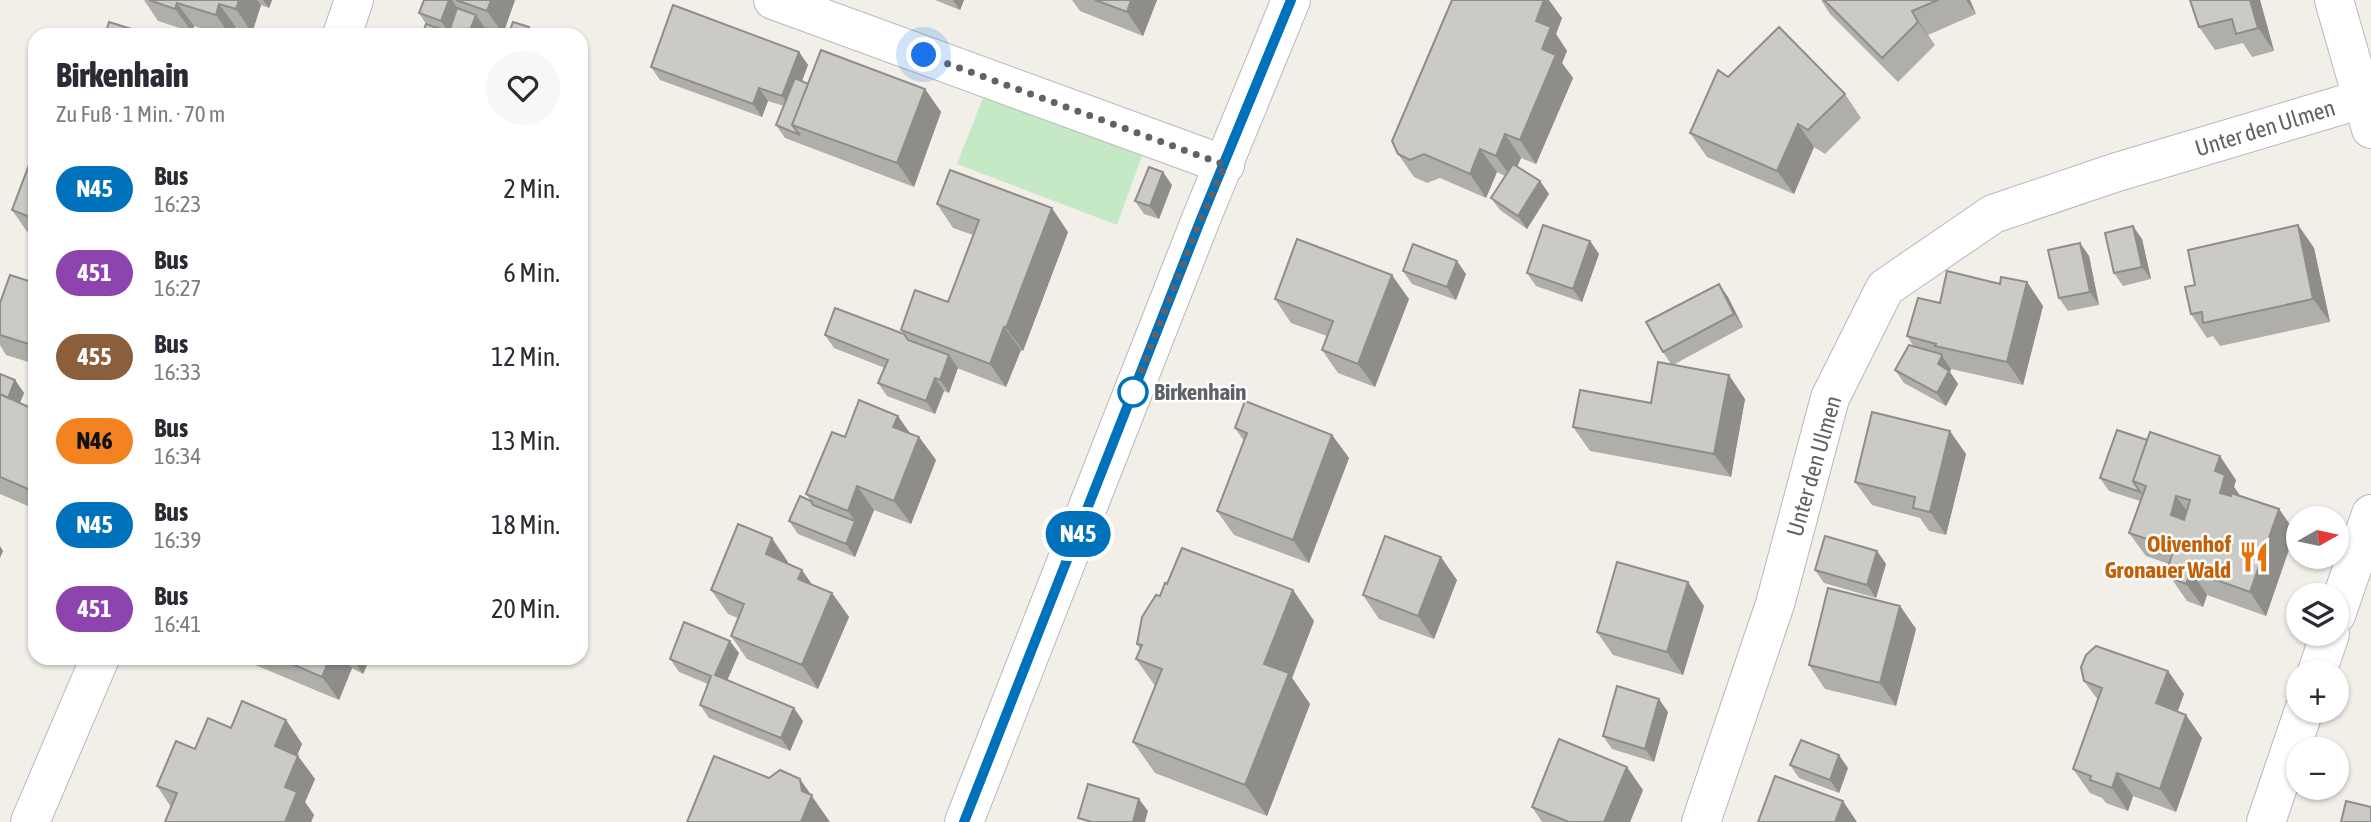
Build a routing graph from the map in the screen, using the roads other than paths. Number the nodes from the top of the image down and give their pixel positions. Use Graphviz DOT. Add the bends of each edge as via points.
graph roads {
  1 [pos="354,0"];
  2 [pos="773,0"];
  3 [pos="1291,0"];
  4 [pos="2334,0"];
  5 [pos="344,28"];
  6 [pos="2367,114"];
  7 [pos="1225,165"];
  8 [pos="2371,514"];
  9 [pos="2347,583"];
  10 [pos="97,665"];
  11 [pos="2300,723"];
  12 [pos="30,822"];
  13 [pos="964,822"];
  14 [pos="1702,822"];
  15 [pos="2266,822"];
  1 -- 5 [label="street"];
  2 -- 7 [label="street"];
  3 -- 7 [label="street"];
  4 -- 6 [label="street"];
  6 -- 14 [label="street, Unter den Ulmen" via="2114,173 1993,215 1885,288 1830,398 1776,604"];
  7 -- 13 [label="street"];
  8 -- 9 [label="street"];
  10 -- 12 [label="street"];
  11 -- 15 [label="street"];
}
